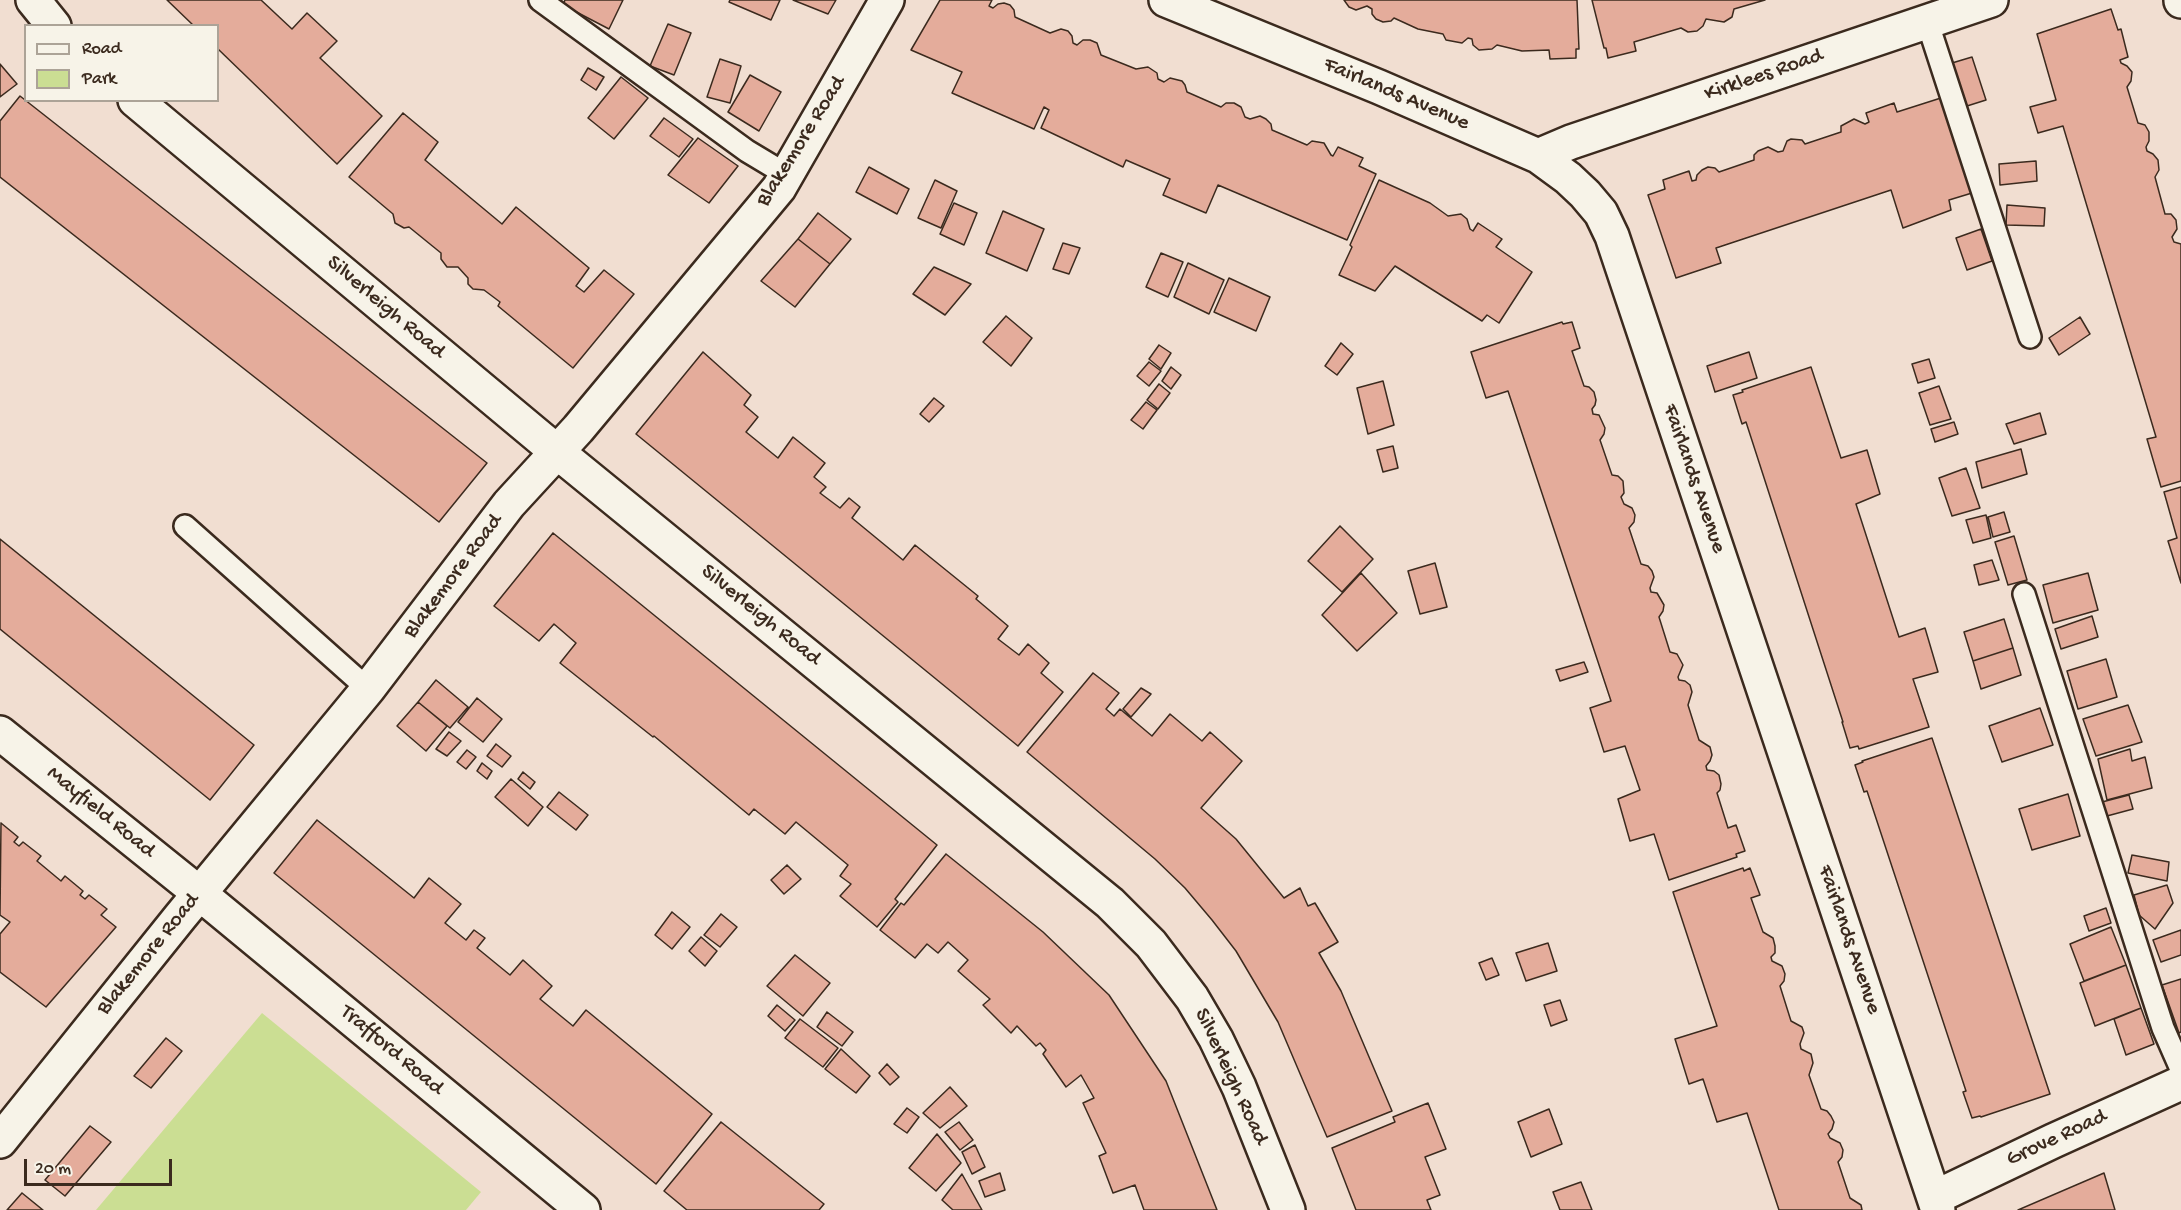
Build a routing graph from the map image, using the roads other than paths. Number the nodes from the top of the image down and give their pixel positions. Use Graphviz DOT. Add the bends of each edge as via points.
graph roads {
  1 [pos="33,0"];
  2 [pos="540,0"];
  3 [pos="887,0"];
  4 [pos="1166,0"];
  5 [pos="1991,0"];
  6 [pos="1928,21"];
  7 [pos="52,24"];
  8 [pos="137,102"];
  9 [pos="1538,156"];
  10 [pos="787,175"];
  11 [pos="2030,337"];
  12 [pos="556,451"];
  13 [pos="185,526"];
  14 [pos="2024,594"];
  15 [pos="368,689"];
  16 [pos="0,734"];
  17 [pos="200,892"];
  18 [pos="2181,1069"];
  19 [pos="2181,1083"];
  20 [pos="2,1133"];
  21 [pos="1936,1204"];
  22 [pos="584,1210"];
  23 [pos="1288,1210"];
  1 -- 7 [label="street"];
  2 -- 10 [label="lane" via="747,151"];
  3 -- 10 [label="street, Blakemore Road"];
  4 -- 9 [label="street, Fairlands Avenue"];
  5 -- 6 [label="street, Kirklees Road"];
  6 -- 9 [label="street, Kirklees Road"];
  6 -- 11 [label="lane"];
  8 -- 12 [label="street, Silverleigh Road"];
  9 -- 21 [label="street, Fairlands Avenue" via="1585,194 1601,213 1612,236"];
  10 -- 12 [label="street, Blakemore Road" via="694,292"];
  12 -- 15 [label="street, Blakemore Road" via="509,504"];
  12 -- 23 [label="street, Silverleigh Road" via="1029,835 1110,903 1151,944 1192,998 1216,1040"];
  13 -- 15 [label="lane"];
  14 -- 18 [label="lane" via="2163,1028"];
  15 -- 17 [label="street, Blakemore Road"];
  16 -- 17 [label="street, Mayfield Road"];
  17 -- 20 [label="street, Blakemore Road"];
  17 -- 22 [label="street, Trafford Road"];
  19 -- 21 [label="street, Grove Road" via="2053,1141"];
}
